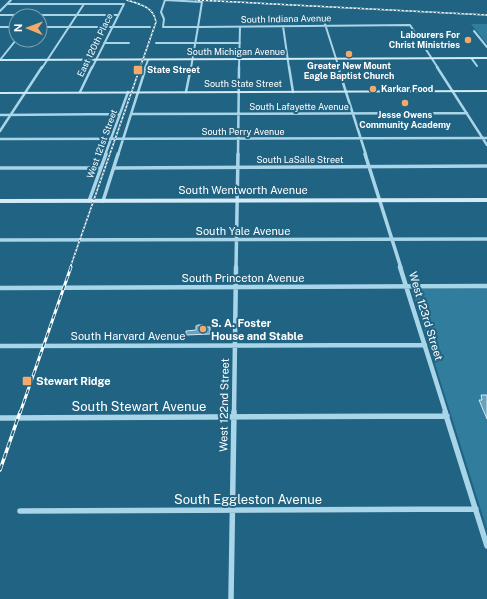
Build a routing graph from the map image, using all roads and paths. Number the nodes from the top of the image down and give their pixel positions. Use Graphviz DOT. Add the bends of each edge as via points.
graph roads {
  1 [pos="11,0"];
  2 [pos="49,0"];
  3 [pos="165,0"];
  4 [pos="7,4"];
  5 [pos="46,4"];
  6 [pos="84,4"];
  7 [pos="0,11"];
  8 [pos="77,14"];
  9 [pos="118,14"];
  10 [pos="0,15"];
  11 [pos="325,24"];
  12 [pos="283,26"];
  13 [pos="48,27"];
  14 [pos="69,27"];
  15 [pos="112,27"];
  16 [pos="150,27"];
  17 [pos="198,27"];
  18 [pos="240,27"];
  19 [pos="474,31"];
  20 [pos="240,42"];
  21 [pos="104,43"];
  22 [pos="129,43"];
  23 [pos="156,43"];
  24 [pos="195,43"];
  25 [pos="487,47"];
  26 [pos="10,48"];
  27 [pos="487,58"];
  28 [pos="432,59"];
  29 [pos="472,59"];
  30 [pos="0,60"];
  31 [pos="48,60"];
  32 [pos="96,60"];
  33 [pos="148,60"];
  34 [pos="192,60"];
  35 [pos="240,60"];
  36 [pos="288,60"];
  37 [pos="337,60"];
  38 [pos="477,66"];
  39 [pos="453,91"];
  40 [pos="487,91"];
  41 [pos="80,92"];
  42 [pos="128,92"];
  43 [pos="138,92"];
  44 [pos="186,92"];
  45 [pos="240,92"];
  46 [pos="293,92"];
  47 [pos="347,92"];
  48 [pos="0,93"];
  49 [pos="26,93"];
  50 [pos="467,113"];
  51 [pos="120,114"];
  52 [pos="131,114"];
  53 [pos="240,114"];
  54 [pos="354,114"];
  55 [pos="0,115"];
  56 [pos="11,115"];
  57 [pos="0,132"];
  58 [pos="482,138"];
  59 [pos="487,138"];
  60 [pos="0,139"];
  61 [pos="111,139"];
  62 [pos="123,139"];
  63 [pos="239,139"];
  64 [pos="361,139"];
  65 [pos="487,145"];
  66 [pos="487,166"];
  67 [pos="239,167"];
  68 [pos="370,167"];
  69 [pos="0,168"];
  70 [pos="101,168"];
  71 [pos="114,168"];
  72 [pos="238,200"];
  73 [pos="380,200"];
  74 [pos="487,200"];
  75 [pos="0,201"];
  76 [pos="89,201"];
  77 [pos="103,201"];
  78 [pos="487,239"];
  79 [pos="0,240"];
  80 [pos="237,240"];
  81 [pos="392,240"];
  82 [pos="487,286"];
  83 [pos="236,287"];
  84 [pos="407,287"];
  85 [pos="0,288"];
  86 [pos="235,345"];
  87 [pos="425,345"];
  88 [pos="0,346"];
  89 [pos="447,416"];
  90 [pos="234,417"];
  91 [pos="0,418"];
  92 [pos="476,509"];
  93 [pos="232,510"];
  94 [pos="20,511"];
  95 [pos="487,546"];
  96 [pos="230,599"];
  1 -- 4 [label="street"];
  2 -- 5 [label="street"];
  3 -- 17 [label="street, South Indiana Avenue" via="161,12 164,27"];
  3 -- 17 [label="street" via="202,2"];
  4 -- 5 [label="street"];
  4 -- 7 [label="street"];
  5 -- 6 [label="street"];
  6 -- 8 [label="street"];
  6 -- 9 [label="street, East 120th Place" via="124,4"];
  8 -- 9 [label="street"];
  8 -- 10 [label="street"];
  8 -- 14 [label="street"];
  9 -- 15 [label="street, East 120th Place"];
  11 -- 12 [label="street, South Indiana Avenue"];
  11 -- 28 [label="street, South Indiana Avenue" via="410,25"];
  11 -- 37 [label="street, West 123rd Street"];
  12 -- 18 [label="street, South Indiana Avenue"];
  12 -- 36 [label="street"];
  13 -- 14 [label="street"];
  14 -- 15 [label="street"];
  14 -- 31 [label="street"];
  15 -- 16 [label="street"];
  15 -- 21 [label="street, East 120th Place"];
  17 -- 18 [label="street, South Indiana Avenue"];
  17 -- 24 [label="street"];
  18 -- 20 [label="street, West 122nd Street"];
  19 -- 25 [label="street"];
  20 -- 24 [label="street"];
  20 -- 35 [label="street, West 122nd Street"];
  21 -- 22 [label="street"];
  21 -- 32 [label="street, East 120th Place"];
  23 -- 24 [label="street"];
  24 -- 34 [label="street"];
  26 -- 30 [label="street"];
  27 -- 29 [label="street, South Michigan Avenue"];
  28 -- 29 [label="street, South Michigan Avenue"];
  28 -- 37 [label="street, South Michigan Avenue"];
  28 -- 39 [label="street"];
  29 -- 38 [label="street"];
  30 -- 31 [label="street, South Michigan Avenue"];
  31 -- 32 [label="street, South Michigan Avenue"];
  31 -- 49 [label="street"];
  32 -- 33 [label="street, South Michigan Avenue"];
  32 -- 41 [label="street, East 120th Place"];
  33 -- 34 [label="street, South Michigan Avenue"];
  33 -- 43 [label="street, West 121st Street"];
  34 -- 35 [label="street, South Michigan Avenue"];
  34 -- 44 [label="street"];
  35 -- 36 [label="street, South Michigan Avenue"];
  35 -- 45 [label="street, West 122nd Street"];
  36 -- 37 [label="street, South Michigan Avenue"];
  36 -- 46 [label="street"];
  37 -- 47 [label="street, West 123rd Street"];
  39 -- 40 [label="street, South State Street"];
  39 -- 47 [label="street, South State Street"];
  39 -- 50 [label="street"];
  41 -- 42 [label="street, South State Street"];
  41 -- 49 [label="street, South State Street"];
  42 -- 43 [label="street, South State Street"];
  42 -- 51 [label="street, West 121st Street"];
  43 -- 44 [label="street, South State Street"];
  43 -- 52 [label="street, West 121st Street"];
  44 -- 45 [label="street, South State Street"];
  45 -- 46 [label="street, South State Street"];
  45 -- 53 [label="street, West 122nd Street"];
  46 -- 47 [label="street, South State Street"];
  47 -- 54 [label="street, West 123rd Street"];
  48 -- 49 [label="street, South State Street"];
  49 -- 56 [label="street"];
  50 -- 54 [label="street, South Lafayette Avenue"];
  50 -- 58 [label="street"];
  51 -- 56 [label="street"];
  51 -- 61 [label="street, West 121st Street"];
  52 -- 53 [label="street, South Lafayette Avenue"];
  52 -- 62 [label="street, West 121st Street"];
  53 -- 54 [label="street, South Lafayette Avenue"];
  53 -- 63 [label="street, West 122nd Street"];
  54 -- 64 [label="street, West 123rd Street"];
  55 -- 56 [label="street"];
  56 -- 57 [label="street"];
  58 -- 59 [label="street, South Perry Avenue"];
  58 -- 64 [label="street, South Perry Avenue"];
  58 -- 65 [label="street"];
  60 -- 61 [label="street, South Perry Avenue"];
  61 -- 62 [label="street, South Perry Avenue"];
  61 -- 70 [label="street, West 121st Street"];
  62 -- 63 [label="street, South Perry Avenue"];
  62 -- 71 [label="street, West 121st Street"];
  63 -- 64 [label="street, South Perry Avenue"];
  63 -- 67 [label="street, West 122nd Street"];
  64 -- 68 [label="street, West 123rd Street"];
  66 -- 68 [label="street, South LaSalle Street"];
  67 -- 68 [label="street, South LaSalle Street"];
  67 -- 71 [label="street, South LaSalle Street"];
  67 -- 72 [label="street, West 122nd Street"];
  68 -- 73 [label="street, West 123rd Street"];
  69 -- 70 [label="street"];
  70 -- 76 [label="street, West 121st Street"];
  71 -- 77 [label="street, West 121st Street"];
  72 -- 73 [label="street, South Wentworth Avenue"];
  72 -- 77 [label="street, South Wentworth Avenue"];
  72 -- 80 [label="street, West 122nd Street"];
  73 -- 74 [label="street, South Wentworth Avenue"];
  73 -- 81 [label="street, West 123rd Street"];
  75 -- 76 [label="street, South Wentworth Avenue"];
  76 -- 77 [label="street, South Wentworth Avenue"];
  78 -- 81 [label="street, South Yale Avenue"];
  79 -- 80 [label="street, South Yale Avenue"];
  80 -- 81 [label="street, South Yale Avenue"];
  80 -- 83 [label="street, West 122nd Street"];
  81 -- 84 [label="street, West 123rd Street"];
  82 -- 84 [label="street, South Princeton Avenue"];
  83 -- 84 [label="street, South Princeton Avenue"];
  83 -- 85 [label="street, South Princeton Avenue"];
  83 -- 86 [label="street, West 122nd Street"];
  84 -- 87 [label="street, West 123rd Street"];
  86 -- 87 [label="street, South Harvard Avenue"];
  86 -- 88 [label="street, South Harvard Avenue"];
  86 -- 90 [label="street, West 122nd Street"];
  87 -- 89 [label="street, West 123rd Street"];
  89 -- 90 [label="street, South Stewart Avenue"];
  89 -- 92 [label="street, West 123rd Street"];
  90 -- 91 [label="street, South Stewart Avenue"];
  90 -- 93 [label="street, West 122nd Street"];
  92 -- 93 [label="street, South Eggleston Avenue"];
  92 -- 95 [label="street, West 123rd Street"];
  93 -- 94 [label="street, South Eggleston Avenue"];
  93 -- 96 [label="street, West 122nd Street"];
}
